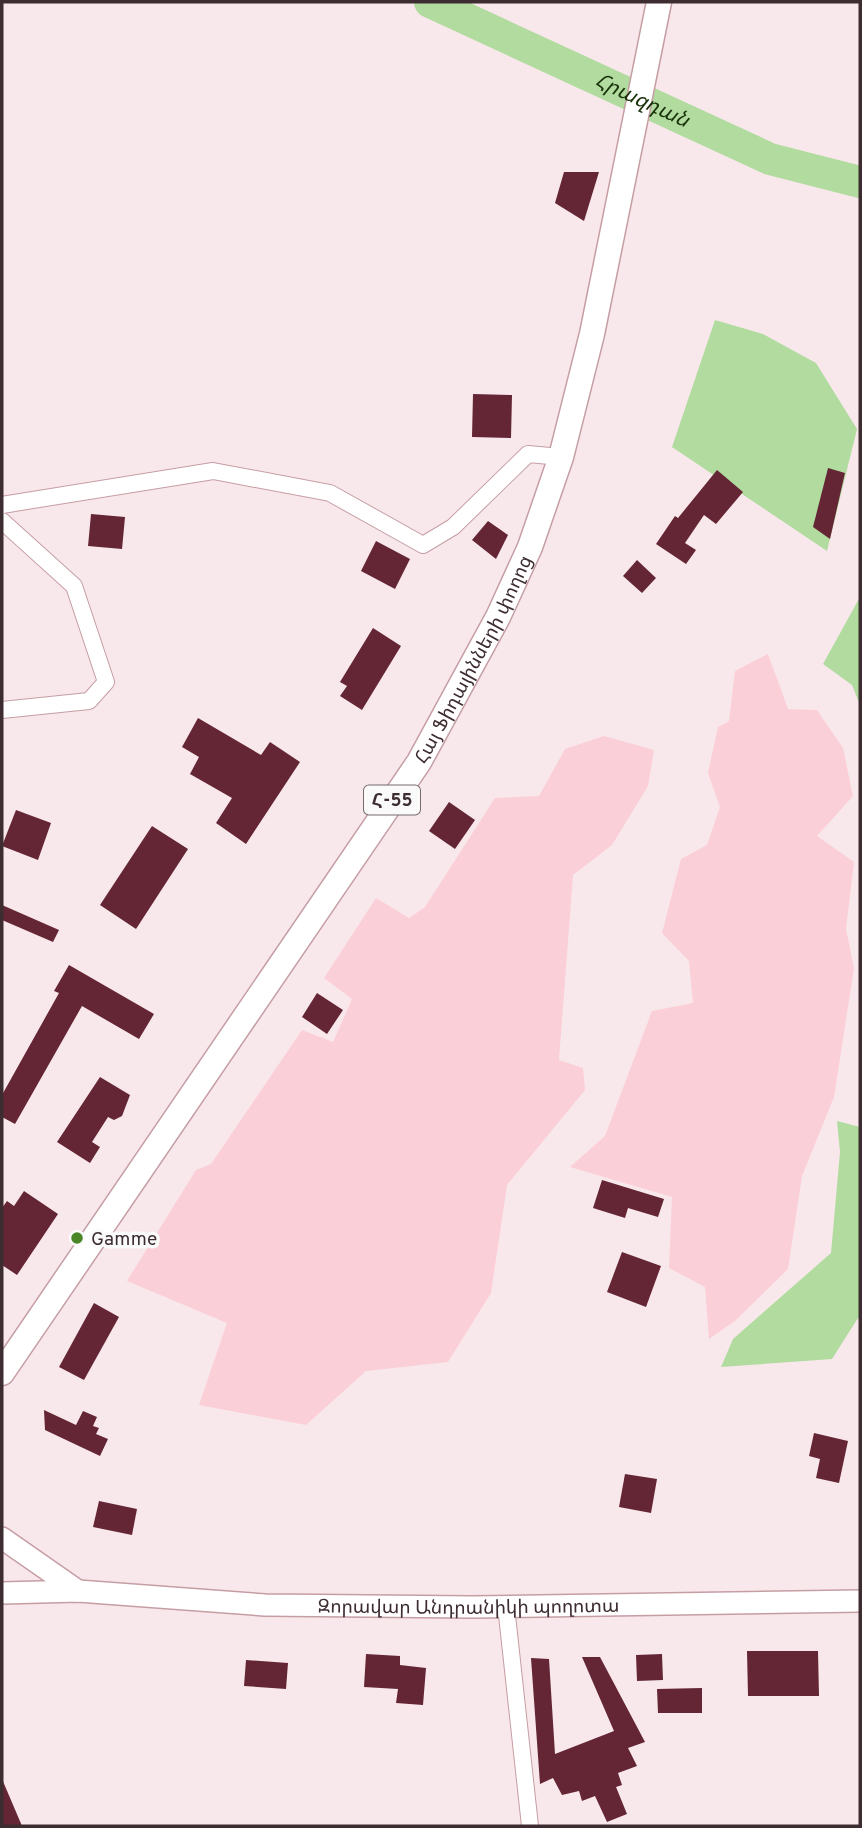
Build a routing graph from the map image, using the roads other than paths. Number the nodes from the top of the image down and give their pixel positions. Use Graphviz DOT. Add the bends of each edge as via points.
graph roads {
  1 [pos="659,2"];
  2 [pos="561,457"];
  3 [pos="2,505"];
  4 [pos="2,521"];
  5 [pos="2,710"];
  6 [pos="2,1374"];
  7 [pos="2,1538"];
  8 [pos="78,1591"];
  9 [pos="2,1593"];
  10 [pos="860,1601"];
  11 [pos="506,1606"];
  12 [pos="530,1826"];
  1 -- 2 [label="main road, Հայ Ֆիդայինների փողոց / Հ-55" via="592,334"];
  2 -- 3 [label="street" via="528,454 453,527 422,545 330,493 213,471"];
  2 -- 6 [label="main road, Հայ Ֆիդայինների փողոց / Հ-55" via="530,547 498,617 419,762"];
  4 -- 5 [label="street" via="74,586 106,682 89,701"];
  7 -- 8 [label="main road"];
  8 -- 9 [label="main road, Զորավար Անդրանիկի պողոտա"];
  8 -- 11 [label="main road, Զորավար Անդրանիկի պողոտա" via="265,1605"];
  10 -- 11 [label="main road, Զորավար Անդրանիկի պողոտա"];
  11 -- 12 [label="street"];
}
